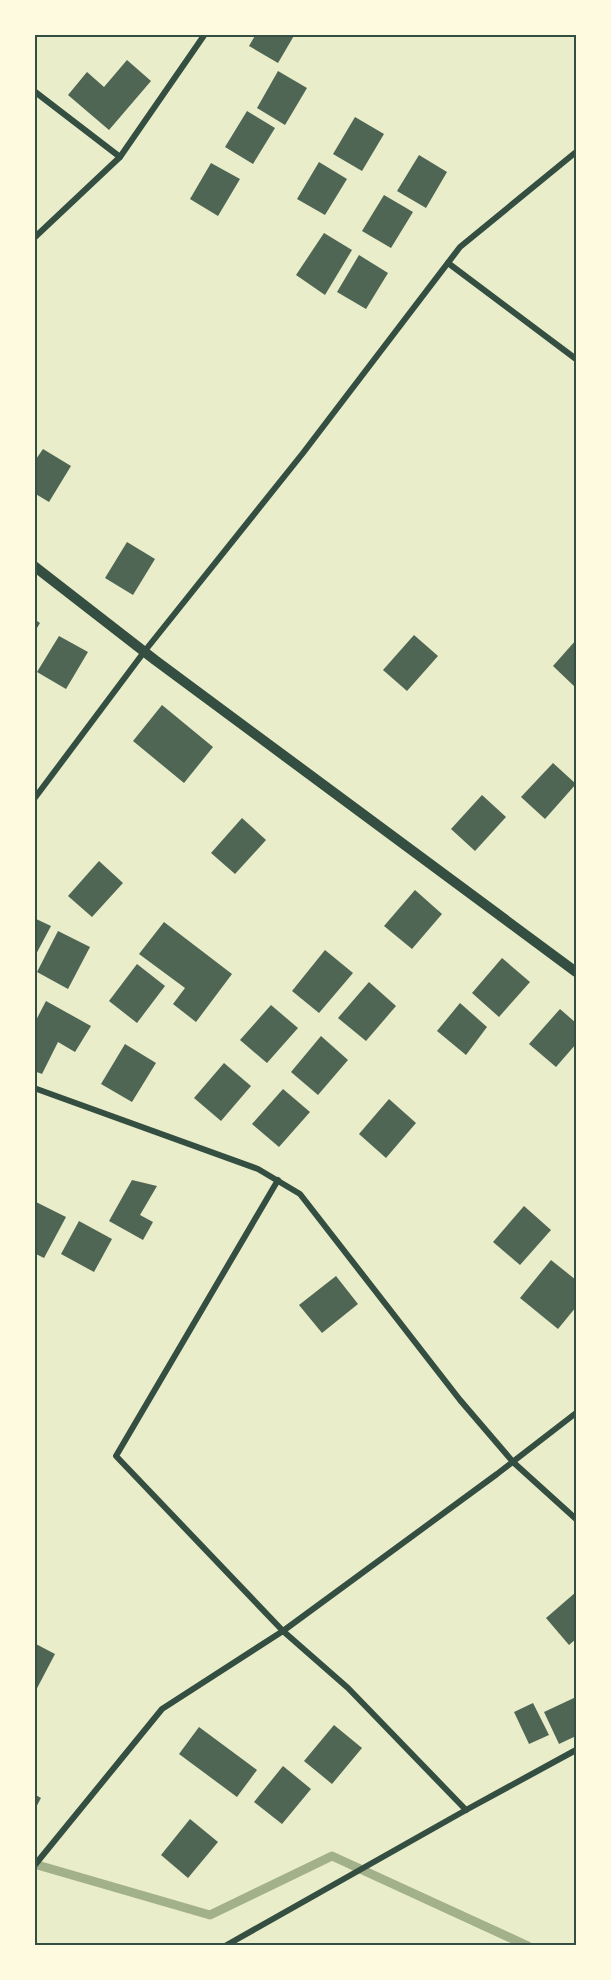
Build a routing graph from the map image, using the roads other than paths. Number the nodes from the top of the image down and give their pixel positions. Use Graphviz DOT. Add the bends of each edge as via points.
graph roads {
  1 [pos="206,34"];
  2 [pos="34,92"];
  3 [pos="576,152"];
  4 [pos="120,157"];
  5 [pos="34,238"];
  6 [pos="448,263"];
  7 [pos="576,359"];
  8 [pos="34,566"];
  9 [pos="144,652"];
  10 [pos="34,799"];
  11 [pos="576,972"];
  12 [pos="34,1088"];
  13 [pos="278,1180"];
  14 [pos="576,1413"];
  15 [pos="513,1462"];
  16 [pos="576,1520"];
  17 [pos="283,1631"];
  18 [pos="576,1750"];
  19 [pos="466,1810"];
  20 [pos="34,1866"];
  21 [pos="225,1946"];
  1 -- 4 [label="street"];
  2 -- 4 [label="street"];
  3 -- 6 [label="street" via="460,247"];
  4 -- 5 [label="street"];
  6 -- 7 [label="street"];
  6 -- 9 [label="street"];
  8 -- 9 [label="street"];
  9 -- 10 [label="street"];
  9 -- 11 [label="street"];
  12 -- 13 [label="street" via="258,1169"];
  13 -- 15 [label="street" via="300,1194"];
  13 -- 17 [label="street" via="116,1456"];
  14 -- 15 [label="street"];
  15 -- 16 [label="street"];
  15 -- 17 [label="street"];
  17 -- 19 [label="street" via="348,1688"];
  17 -- 20 [label="street" via="162,1709"];
  18 -- 19 [label="street"];
  19 -- 21 [label="street"];
}
